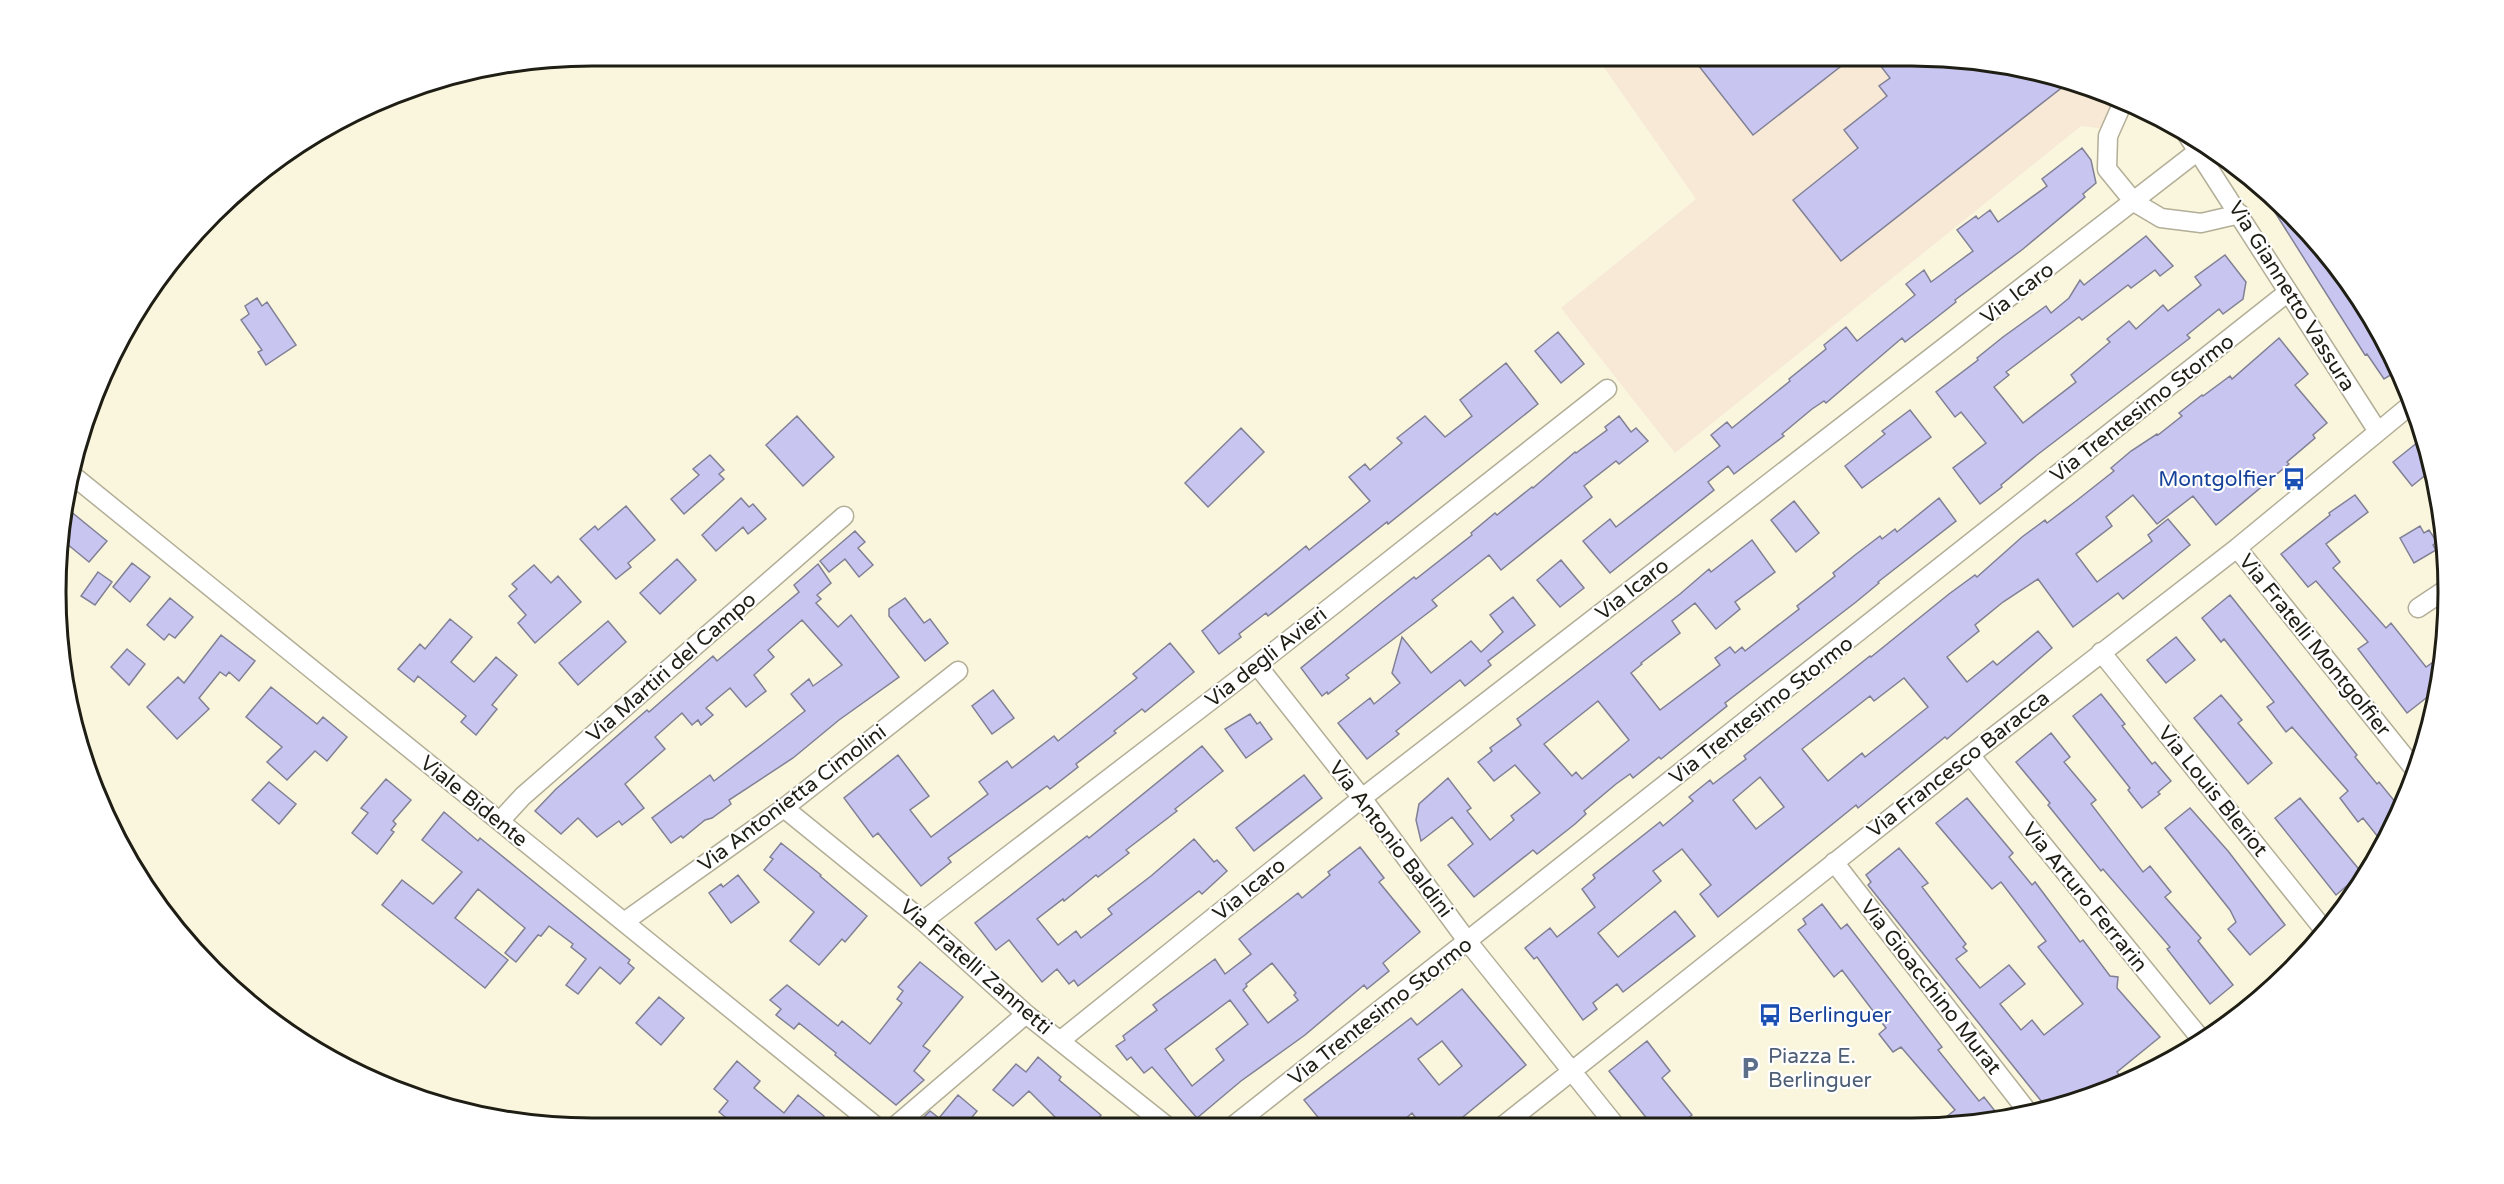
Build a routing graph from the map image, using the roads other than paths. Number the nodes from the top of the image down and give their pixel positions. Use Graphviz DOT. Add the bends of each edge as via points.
graph roads {
  1 [pos="2120,109"];
  2 [pos="2198,151"];
  3 [pos="2210,159"];
  4 [pos="2134,202"];
  5 [pos="2240,213"];
  6 [pos="2288,292"];
  7 [pos="1607,389"];
  8 [pos="2405,409"];
  9 [pos="2378,430"];
  10 [pos="78,480"];
  11 [pos="844,516"];
  12 [pos="2237,548"];
  13 [pos="2438,595"];
  14 [pos="2418,608"];
  15 [pos="2101,652"];
  16 [pos="1257,665"];
  17 [pos="958,671"];
  18 [pos="1970,755"];
  19 [pos="2409,763"];
  20 [pos="1362,798"];
  21 [pos="784,808"];
  22 [pos="500,821"];
  23 [pos="1834,862"];
  24 [pos="923,921"];
  25 [pos="624,922"];
  26 [pos="2319,924"];
  27 [pos="1467,942"];
  28 [pos="1026,1014"];
  29 [pos="2197,1034"];
  30 [pos="1061,1040"];
  31 [pos="1572,1073"];
  32 [pos="2023,1106"];
  33 [pos="866,1118"];
  34 [pos="906,1118"];
  35 [pos="1158,1118"];
  36 [pos="1243,1118"];
  37 [pos="1513,1118"];
  38 [pos="1609,1118"];
  1 -- 4 [label="street" via="2108,136 2107,169"];
  2 -- 4 [label="street, Via Icaro"];
  3 -- 5 [label="street, Via Giannetto Vassura"];
  4 -- 5 [label="street" via="2161,218 2201,223"];
  4 -- 20 [label="street, Via Icaro"];
  5 -- 6 [label="street, Via Giannetto Vassura"];
  6 -- 9 [label="street, Via Giannetto Vassura"];
  6 -- 27 [label="street, Via Trentesimo Stormo"];
  7 -- 16 [label="street, Via degli Avieri"];
  8 -- 9 [label="street, Via Francesco Baracca"];
  9 -- 12 [label="street, Via Francesco Baracca"];
  10 -- 22 [label="street, Viale Bidente"];
  11 -- 22 [label="street, Via Martiri del Campo" via="523,796"];
  12 -- 15 [label="street, Via Francesco Baracca"];
  12 -- 19 [label="street, Via Fratelli Montgolfier"];
  13 -- 14 [label="street"];
  15 -- 18 [label="street, Via Francesco Baracca"];
  15 -- 26 [label="street, Via Louis Bleriot"];
  16 -- 20 [label="street, Via Antonio Baldini"];
  16 -- 24 [label="street, Via degli Avieri"];
  17 -- 21 [label="street, Via Antonietta Cimolini"];
  18 -- 23 [label="street, Via Francesco Baracca"];
  18 -- 29 [label="street, Via Arturo Ferrarin"];
  20 -- 27 [label="street, Via Antonio Baldini"];
  20 -- 30 [label="street, Via Icaro"];
  21 -- 24 [label="street, Via Fratelli Zannetti"];
  21 -- 25 [label="street, Via Antonietta Cimolini"];
  22 -- 25 [label="street, Viale Bidente"];
  23 -- 31 [label="street, Via Francesco Baracca"];
  23 -- 32 [label="street, Via Gioacchino Murat"];
  24 -- 28 [label="street, Via Fratelli Zannetti"];
  25 -- 33 [label="street, Viale Bidente"];
  27 -- 31 [label="street, Via Antonio Baldini"];
  27 -- 36 [label="street, Via Trentesimo Stormo"];
  28 -- 30 [label="street, Via Fratelli Zannetti"];
  28 -- 34 [label="street"];
  30 -- 35 [label="street, Via Fratelli Zannetti"];
  31 -- 37 [label="street, Via Francesco Baracca"];
  31 -- 38 [label="street, Via Antonio Baldini"];
}
